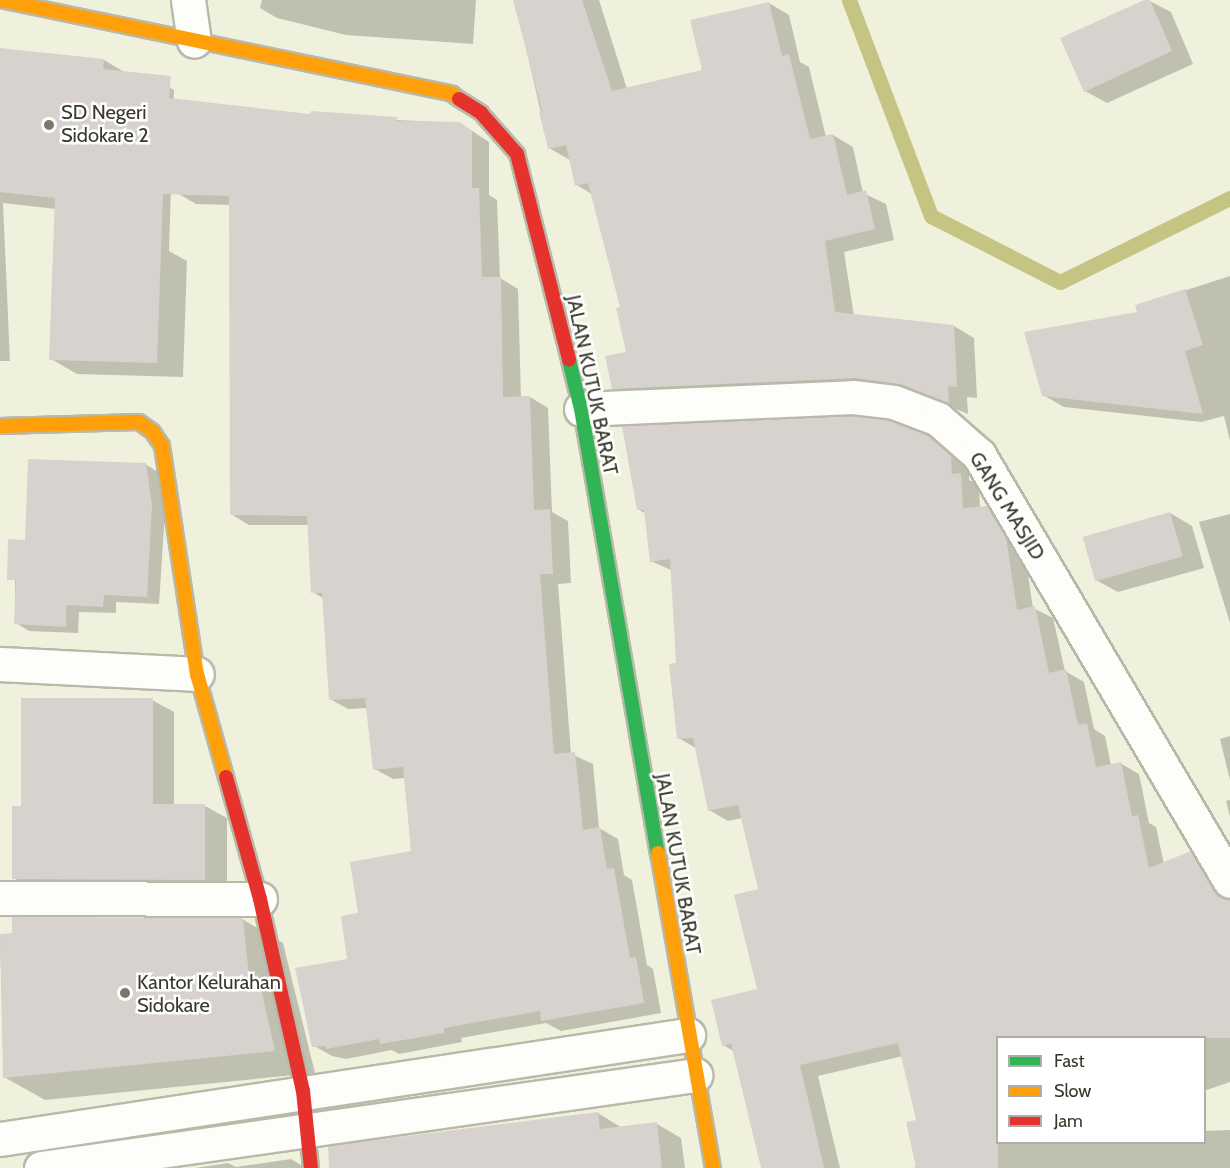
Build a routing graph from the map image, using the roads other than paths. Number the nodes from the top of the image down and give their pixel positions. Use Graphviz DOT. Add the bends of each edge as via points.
graph roads {
  1 [pos="0,0"];
  2 [pos="188,0"];
  3 [pos="194,41"];
  4 [pos="581,409"];
  5 [pos="0,426"];
  6 [pos="0,664"];
  7 [pos="197,674"];
  8 [pos="1230,881"];
  9 [pos="0,898"];
  10 [pos="260,899"];
  11 [pos="688,1035"];
  12 [pos="695,1075"];
  13 [pos="303,1090"];
  14 [pos="306,1131"];
  15 [pos="0,1139"];
  16 [pos="41,1168"];
  17 [pos="311,1168"];
  18 [pos="713,1168"];
  1 -- 3 [label="street, JALAN KUTUK BARAT"];
  2 -- 3 [label="street"];
  3 -- 4 [label="street, JALAN KUTUK BARAT" via="452,94 481,113 517,154"];
  4 -- 8 [label="street, GANG MASJID" via="853,397 894,402 938,419 979,455"];
  4 -- 11 [label="street, JALAN KUTUK BARAT"];
  5 -- 7 [label="street" via="139,422 153,430 162,446"];
  6 -- 7 [label="street"];
  7 -- 10 [label="street"];
  9 -- 10 [label="street"];
  10 -- 13 [label="street"];
  11 -- 12 [label="street, JALAN KUTUK BARAT"];
  11 -- 13 [label="street"];
  12 -- 14 [label="street"];
  12 -- 18 [label="street, JALAN KUTUK BARAT"];
  13 -- 14 [label="street"];
  13 -- 15 [label="street"];
  14 -- 16 [label="street"];
  14 -- 17 [label="street"];
}
